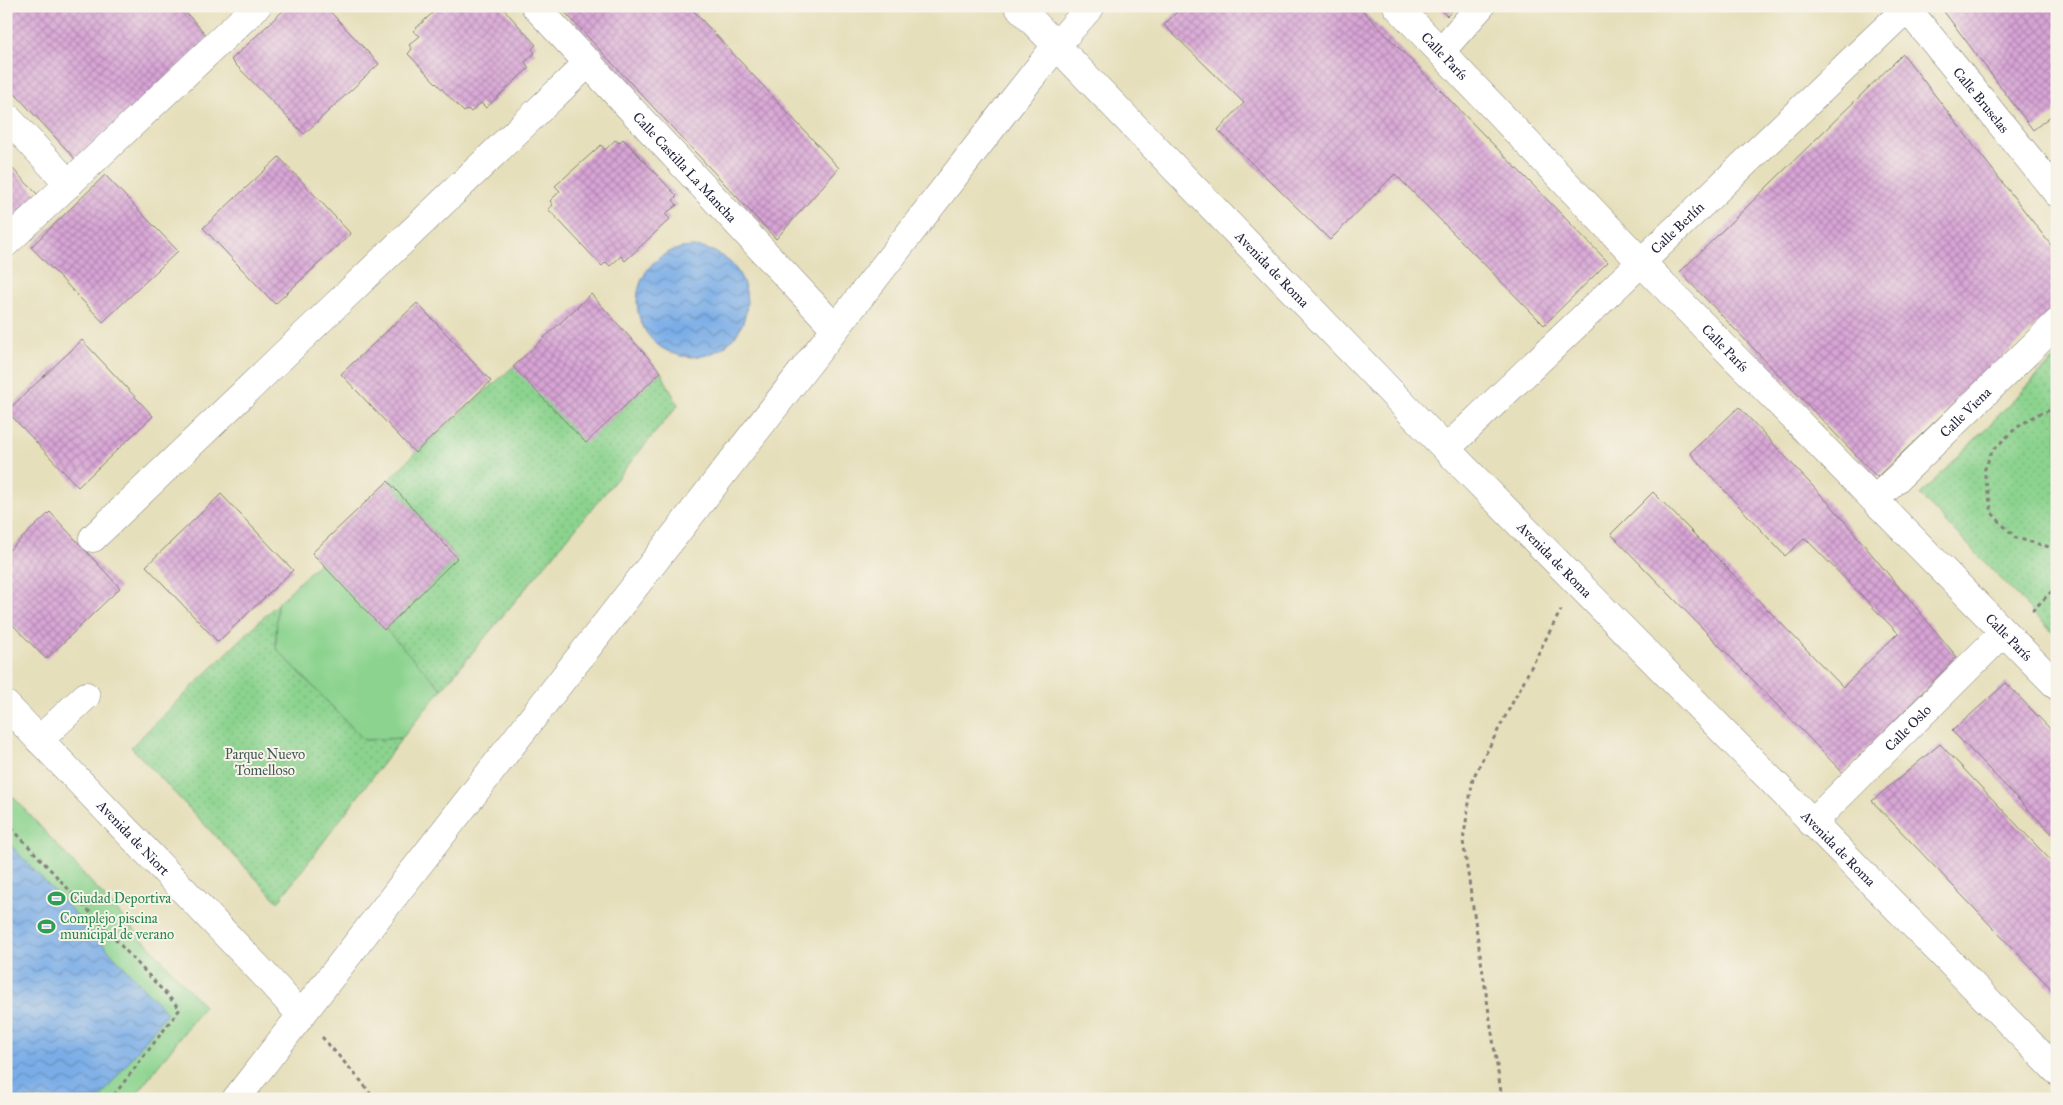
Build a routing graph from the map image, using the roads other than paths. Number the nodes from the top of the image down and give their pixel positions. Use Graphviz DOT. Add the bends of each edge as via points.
graph roads {
  1 [pos="535,6"];
  2 [pos="1018,6"];
  3 [pos="1091,6"];
  4 [pos="1398,6"];
  5 [pos="1481,6"];
  6 [pos="1907,7"];
  7 [pos="241,12"];
  8 [pos="1056,46"];
  9 [pos="1441,51"];
  10 [pos="589,62"];
  11 [pos="6,116"];
  12 [pos="69,184"];
  13 [pos="2057,193"];
  14 [pos="6,243"];
  15 [pos="1642,263"];
  16 [pos="2057,323"];
  17 [pos="835,328"];
  18 [pos="1446,449"];
  19 [pos="1875,500"];
  20 [pos="93,538"];
  21 [pos="2004,632"];
  22 [pos="2057,686"];
  23 [pos="86,696"];
  24 [pos="6,705"];
  25 [pos="39,740"];
  26 [pos="1812,823"];
  27 [pos="301,1015"];
  28 [pos="2057,1072"];
  29 [pos="236,1099"];
  1 -- 10 [label="street, Calle Castilla La Mancha"];
  2 -- 8 [label="street, Avenida de Roma"];
  3 -- 8 [label="street"];
  4 -- 9 [label="street, Calle París"];
  5 -- 9 [label="street"];
  6 -- 13 [label="street, Calle Bruselas"];
  6 -- 15 [label="street, Calle Berlín"];
  7 -- 12 [label="street"];
  8 -- 17 [label="street"];
  8 -- 18 [label="street, Avenida de Roma"];
  9 -- 15 [label="street, Calle París"];
  10 -- 17 [label="street, Calle Castilla La Mancha"];
  10 -- 20 [label="street"];
  11 -- 12 [label="street"];
  12 -- 14 [label="street"];
  15 -- 18 [label="street, Calle Berlín"];
  15 -- 19 [label="street, Calle París"];
  16 -- 19 [label="street, Calle Viena"];
  17 -- 27 [label="street"];
  18 -- 26 [label="street, Avenida de Roma"];
  19 -- 21 [label="street, Calle París"];
  21 -- 22 [label="street, Calle París"];
  21 -- 26 [label="street, Calle Oslo"];
  23 -- 25 [label="street"];
  24 -- 25 [label="street, Avenida de Niort"];
  25 -- 27 [label="street, Avenida de Niort"];
  26 -- 28 [label="street, Avenida de Roma"];
  27 -- 29 [label="street"];
}
